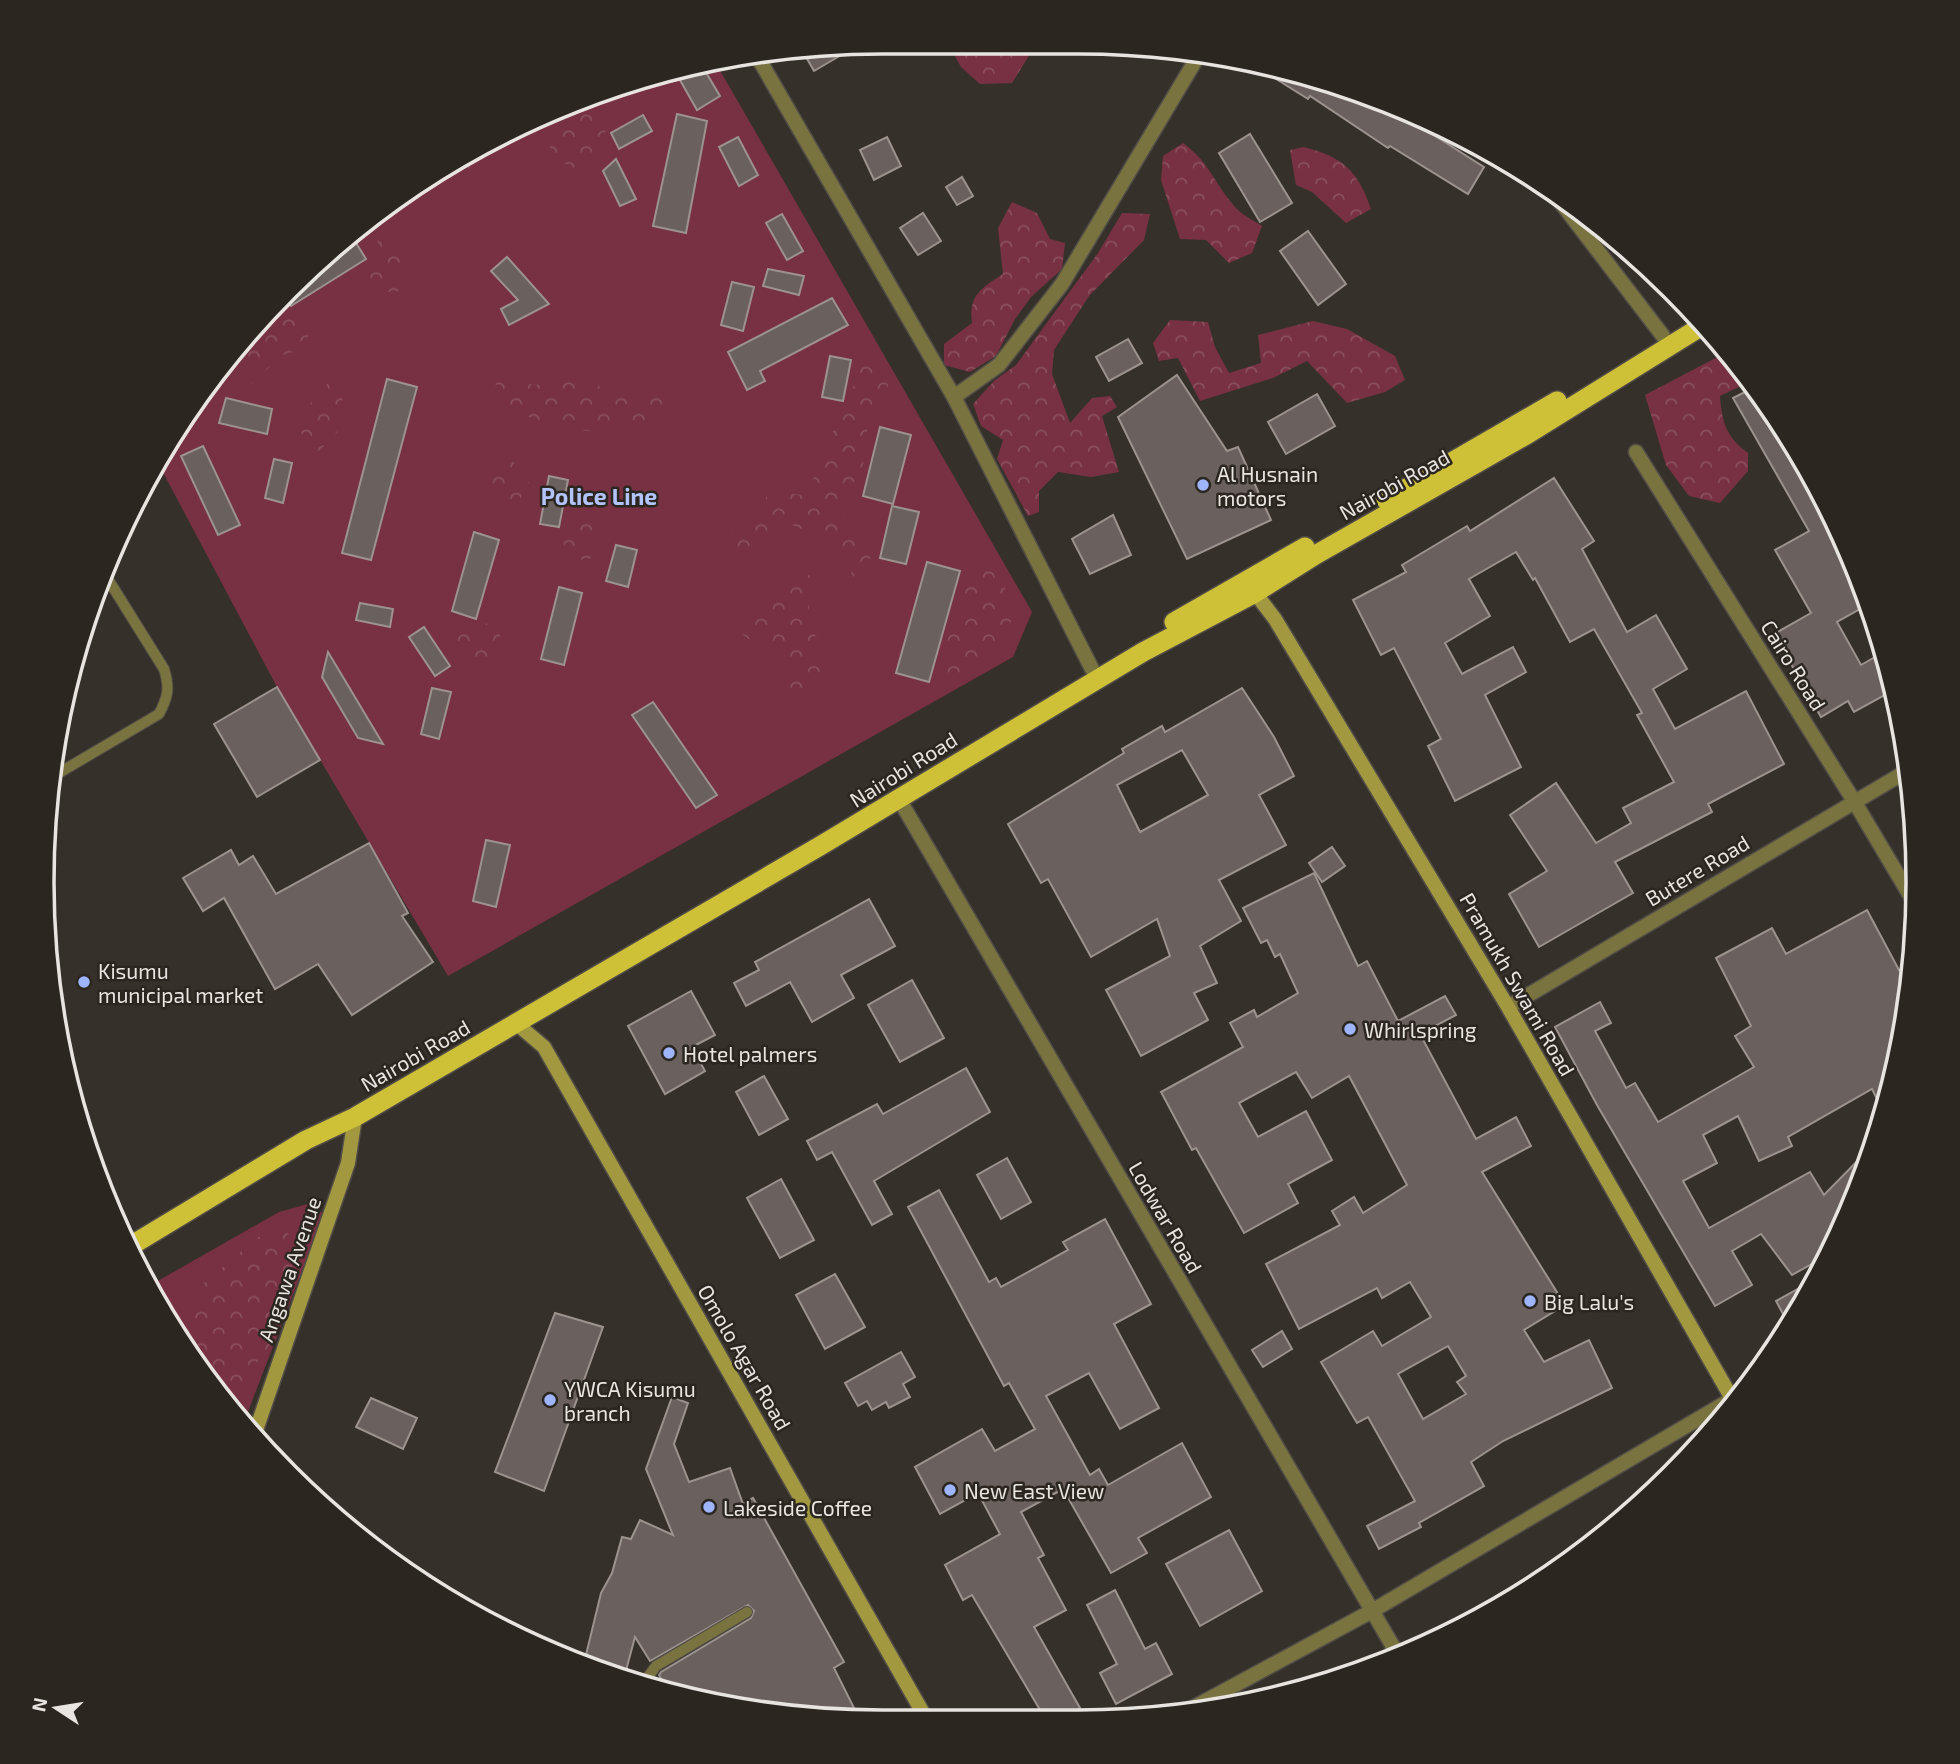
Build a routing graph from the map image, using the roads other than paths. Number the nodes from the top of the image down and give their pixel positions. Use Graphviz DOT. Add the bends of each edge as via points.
graph roads {
  1 [pos="1194,62"];
  2 [pos="761,63"];
  3 [pos="1574,219"];
  4 [pos="1688,323"];
  5 [pos="1695,330"];
  6 [pos="1663,336"];
  7 [pos="954,397"];
  8 [pos="1636,452"];
  9 [pos="110,583"];
  10 [pos="1255,593"];
  11 [pos="1092,669"];
  12 [pos="61,771"];
  13 [pos="1899,775"];
  14 [pos="899,799"];
  15 [pos="1854,801"];
  16 [pos="1906,888"];
  17 [pos="1508,1007"];
  18 [pos="516,1024"];
  19 [pos="355,1117"];
  20 [pos="135,1237"];
  21 [pos="137,1242"];
  22 [pos="1729,1393"];
  23 [pos="1714,1411"];
  24 [pos="258,1426"];
  25 [pos="1372,1611"];
  26 [pos="747,1612"];
  27 [pos="1394,1648"];
  28 [pos="649,1676"];
  29 [pos="1209,1699"];
  30 [pos="921,1710"];
  1 -- 7 [label="street" via="1062,284 999,365"];
  2 -- 7 [label="street"];
  3 -- 6 [label="street"];
  4 -- 6 [label="highway, Nairobi Road"];
  5 -- 10 [label="highway, Nairobi Road"];
  6 -- 11 [label="highway, Nairobi Road" via="1521,423"];
  7 -- 11 [label="street"];
  8 -- 15 [label="street, Cairo Road"];
  9 -- 12 [label="lane" via="164,669 167,699 159,714"];
  10 -- 14 [label="highway, Nairobi Road" via="1143,652"];
  10 -- 17 [label="main road, Pramukh Swami Road"];
  11 -- 20 [label="highway, Nairobi Road" via="355,1113"];
  13 -- 15 [label="street, Butere Road"];
  14 -- 18 [label="highway, Nairobi Road"];
  14 -- 25 [label="street, Lodwar Road"];
  15 -- 16 [label="street, Cairo Road"];
  15 -- 17 [label="street, Butere Road"];
  17 -- 22 [label="main road, Pramukh Swami Road"];
  18 -- 19 [label="highway, Nairobi Road"];
  18 -- 30 [label="main road, Omolo Agar Road" via="544,1047"];
  19 -- 21 [label="highway, Nairobi Road" via="306,1140"];
  19 -- 24 [label="main road, Angawa Avenue" via="348,1163"];
  23 -- 25 [label="street"];
  25 -- 27 [label="street, Lodwar Road"];
  25 -- 29 [label="street"];
  26 -- 28 [label="lane" via="656,1666"];
}
